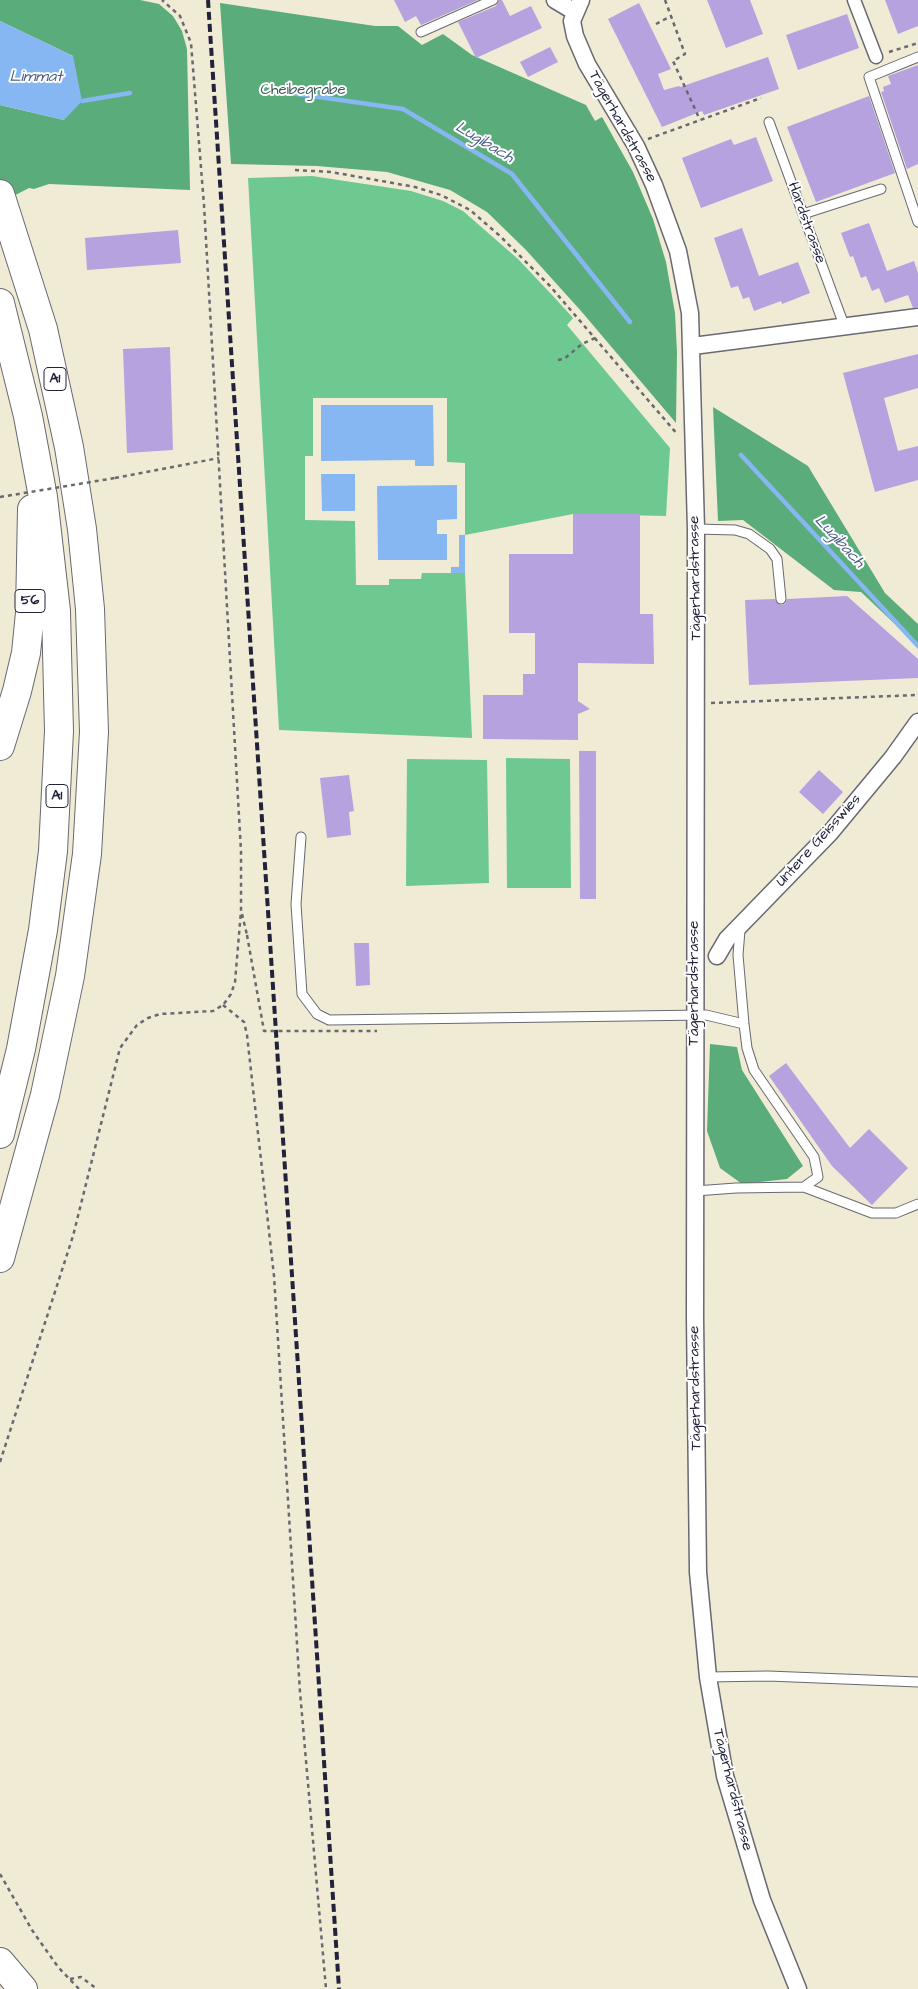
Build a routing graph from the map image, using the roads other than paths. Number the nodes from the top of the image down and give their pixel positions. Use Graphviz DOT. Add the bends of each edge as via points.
graph roads {
  1 [pos="493,0"];
  2 [pos="555,0"];
  3 [pos="854,0"];
  4 [pos="578,6"];
  5 [pos="421,32"];
  6 [pos="876,56"];
  7 [pos="918,56"];
  8 [pos="769,122"];
  9 [pos="881,189"];
  10 [pos="0,194"];
  11 [pos="803,214"];
  12 [pos="918,222"];
  13 [pos="0,303"];
  14 [pos="918,317"];
  15 [pos="844,325"];
  16 [pos="693,346"];
  17 [pos="36,453"];
  18 [pos="696,530"];
  19 [pos="780,599"];
  20 [pos="918,722"];
  21 [pos="0,746"];
  22 [pos="301,837"];
  23 [pos="741,925"];
  24 [pos="717,956"];
  25 [pos="695,1016"];
  26 [pos="744,1024"];
  27 [pos="0,1134"];
  28 [pos="804,1187"];
  29 [pos="695,1191"];
  30 [pos="918,1204"];
  31 [pos="0,1258"];
  32 [pos="708,1677"];
  33 [pos="918,1682"];
  34 [pos="0,1962"];
  35 [pos="23,1989"];
  36 [pos="798,1989"];
  1 -- 5 [label="lane"];
  2 -- 4 [label="street, Tägerhardstrasse"];
  3 -- 6 [label="street"];
  4 -- 16 [label="street, Tägerhardstrasse" via="572,21 574,36 636,146 669,221 690,312"];
  7 -- 12 [label="lane" via="869,77"];
  8 -- 11 [label="lane, Hardstrasse"];
  9 -- 11 [label="lane"];
  10 -- 31 [label="highway, A1" via="43,329 70,447 90,609 94,732 87,854 70,976 45,1095"];
  11 -- 15 [label="lane, Hardstrasse"];
  13 -- 17 [label="highway, A1"];
  14 -- 15 [label="street"];
  15 -- 16 [label="street"];
  16 -- 18 [label="street, Tägerhardstrasse"];
  17 -- 21 [label="highway, 56" via="26,653"];
  17 -- 27 [label="highway, A1" via="56,611 58,772 53,851 42,938 21,1049"];
  18 -- 19 [label="lane" via="735,530 749,534 770,549 777,559"];
  18 -- 25 [label="street, Tägerhardstrasse"];
  20 -- 23 [label="street, Untere Geisswies" via="830,833"];
  22 -- 25 [label="lane" via="296,904 302,994 317,1014 329,1020"];
  23 -- 24 [label="street, Untere Geisswies"];
  23 -- 26 [label="lane" via="737,941"];
  25 -- 26 [label="lane" via="706,1014"];
  25 -- 29 [label="street, Tägerhardstrasse"];
  26 -- 28 [label="lane" via="754,1070 814,1158 818,1177"];
  28 -- 29 [label="lane"];
  28 -- 30 [label="lane" via="872,1213 896,1214"];
  29 -- 32 [label="street, Tägerhardstrasse" via="698,1572"];
  32 -- 33 [label="lane"];
  32 -- 36 [label="street, Tägerhardstrasse" via="725,1776 742,1838 762,1900"];
  34 -- 35 [label="highway"];
}
